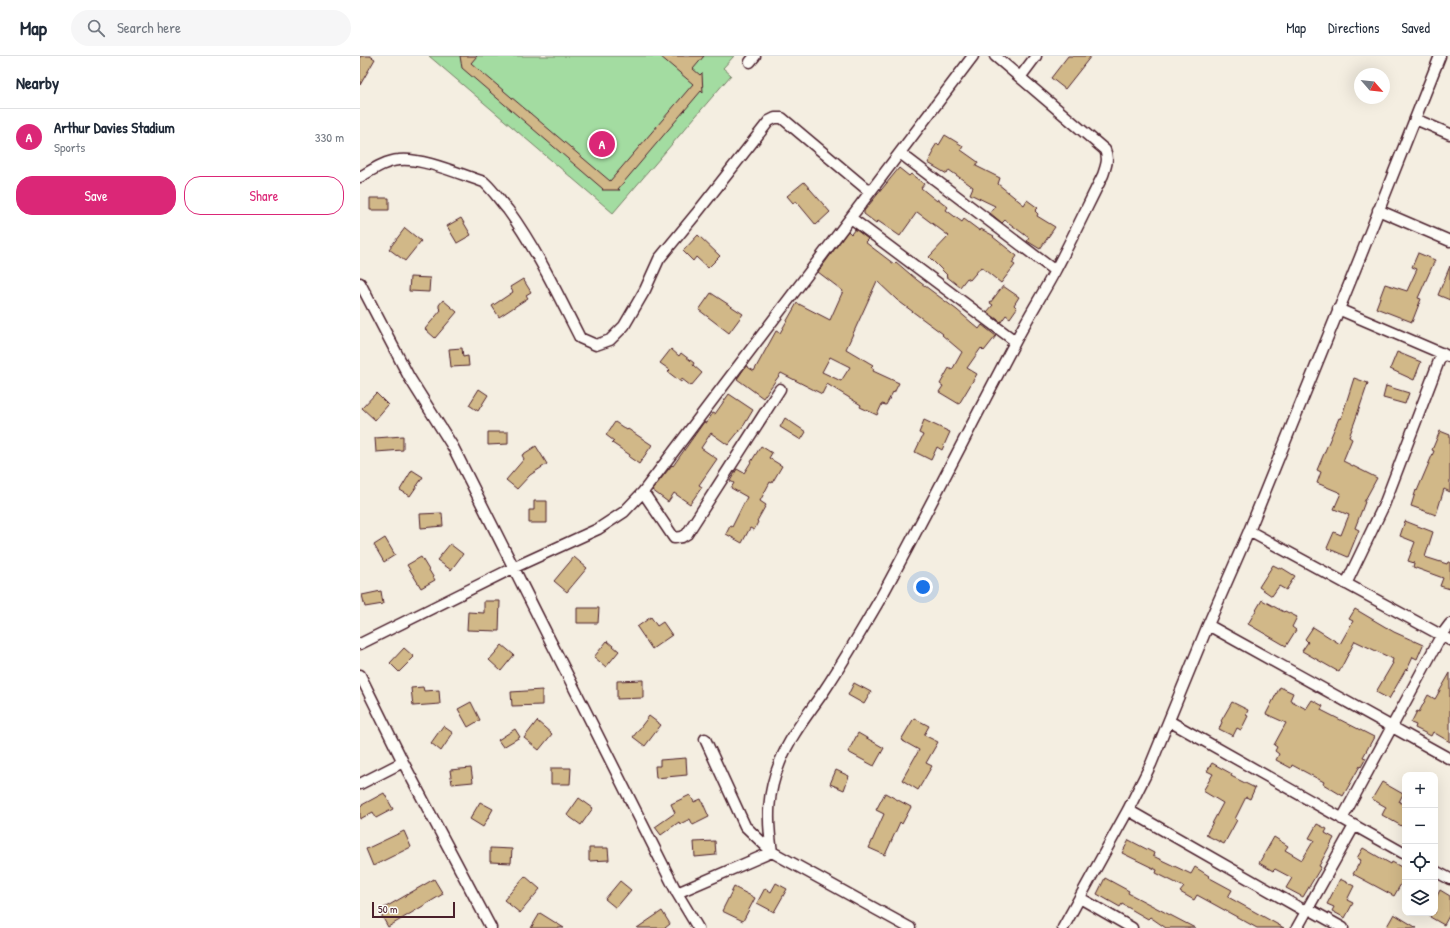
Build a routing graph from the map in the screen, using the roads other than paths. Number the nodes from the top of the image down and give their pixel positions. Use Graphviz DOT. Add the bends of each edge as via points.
graph roads {
  1 [pos="973,56"];
  2 [pos="995,56"];
  3 [pos="1036,56"];
  4 [pos="1440,56"];
  5 [pos="1020,76"];
  6 [pos="1415,119"];
  7 [pos="1450,134"];
  8 [pos="900,153"];
  9 [pos="360,177"];
  10 [pos="870,192"];
  11 [pos="1378,210"];
  12 [pos="851,218"];
  13 [pos="1450,241"];
  14 [pos="1055,271"];
  15 [pos="360,283"];
  16 [pos="1338,309"];
  17 [pos="1015,341"];
  18 [pos="1446,355"];
  19 [pos="780,389"];
  20 [pos="643,492"];
  21 [pos="1249,531"];
  22 [pos="515,567"];
  23 [pos="1346,584"];
  24 [pos="1208,624"];
  25 [pos="1450,624"];
  26 [pos="1446,638"];
  27 [pos="360,644"];
  28 [pos="360,675"];
  29 [pos="1169,721"];
  30 [pos="1391,727"];
  31 [pos="705,739"];
  32 [pos="1450,760"];
  33 [pos="402,762"];
  34 [pos="360,784"];
  35 [pos="1128,810"];
  36 [pos="1342,819"];
  37 [pos="1354,826"];
  38 [pos="772,852"];
  39 [pos="1402,852"];
  40 [pos="1438,873"];
  41 [pos="1450,879"];
  42 [pos="677,893"];
  43 [pos="1080,898"];
  44 [pos="1306,909"];
  45 [pos="491,928"];
  46 [pos="698,928"];
  47 [pos="910,928"];
  48 [pos="1063,928"];
  49 [pos="1132,928"];
  50 [pos="1297,928"];
  51 [pos="1343,928"];
  1 -- 8 [label="street"];
  2 -- 5 [label="street"];
  3 -- 5 [label="street"];
  4 -- 6 [label="street"];
  5 -- 14 [label="street" via="1105,150 1108,156 1103,175"];
  6 -- 7 [label="street"];
  6 -- 11 [label="street"];
  8 -- 10 [label="street"];
  8 -- 14 [label="street"];
  9 -- 10 [label="street" via="381,165 409,159 484,182 518,225 550,279 580,338 596,344 610,340 624,326 659,259 769,121 782,118"];
  10 -- 12 [label="street"];
  11 -- 13 [label="street"];
  11 -- 16 [label="street"];
  12 -- 17 [label="street"];
  12 -- 20 [label="street"];
  14 -- 17 [label="street"];
  15 -- 22 [label="street" via="409,377 454,447"];
  16 -- 18 [label="street"];
  16 -- 21 [label="street"];
  17 -- 38 [label="street" via="870,616 781,760 772,783 770,800 768,824"];
  18 -- 23 [label="street" via="1384,505"];
  19 -- 20 [label="street" via="687,534 674,538"];
  20 -- 22 [label="street" via="612,521"];
  21 -- 23 [label="street"];
  21 -- 24 [label="street"];
  22 -- 27 [label="street"];
  22 -- 42 [label="street"];
  23 -- 26 [label="street"];
  24 -- 29 [label="street"];
  24 -- 30 [label="street"];
  25 -- 26 [label="street"];
  26 -- 30 [label="street"];
  28 -- 33 [label="street"];
  29 -- 35 [label="street"];
  29 -- 36 [label="street"];
  30 -- 32 [label="street"];
  30 -- 36 [label="street"];
  31 -- 38 [label="street" via="745,826"];
  33 -- 34 [label="street"];
  33 -- 45 [label="street"];
  35 -- 43 [label="street"];
  35 -- 44 [label="street"];
  36 -- 37 [label="street"];
  37 -- 39 [label="street"];
  37 -- 44 [label="street"];
  38 -- 42 [label="street"];
  38 -- 47 [label="street"];
  40 -- 41 [label="street"];
  42 -- 46 [label="street"];
  43 -- 48 [label="street"];
  43 -- 49 [label="street"];
  44 -- 50 [label="street"];
  44 -- 51 [label="street"];
}
